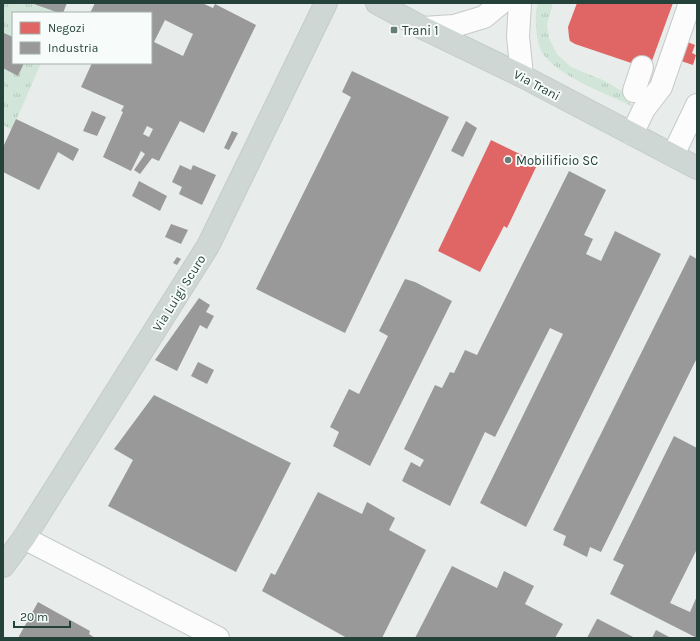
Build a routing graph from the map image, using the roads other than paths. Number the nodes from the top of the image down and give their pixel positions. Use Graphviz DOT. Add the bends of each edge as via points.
graph roads {
  1 [pos="326,3"];
  2 [pos="377,3"];
  3 [pos="501,3"];
  4 [pos="520,3"];
  5 [pos="690,3"];
  6 [pos="423,28"];
  7 [pos="642,67"];
  8 [pos="522,76"];
  9 [pos="634,91"];
  10 [pos="697,105"];
  11 [pos="632,134"];
  12 [pos="673,155"];
  13 [pos="697,168"];
  14 [pos="24,538"];
  15 [pos="3,566"];
  16 [pos="218,638"];
  1 -- 14 [label="main road, Via Luigi Scuro" via="208,246"];
  2 -- 6 [label="main road, Via Trani"];
  3 -- 6 [label="street" via="484,16 454,26"];
  4 -- 8 [label="street" via="518,36"];
  5 -- 11 [label="street" via="662,87 644,109"];
  6 -- 8 [label="main road, Via Trani"];
  7 -- 9 [label="street"];
  8 -- 11 [label="main road, Via Trani"];
  10 -- 12 [label="street"];
  11 -- 12 [label="main road, Via Trani"];
  12 -- 13 [label="main road, Via Trani"];
  14 -- 15 [label="main road, Via Luigi Scuro"];
  14 -- 16 [label="street"];
}
